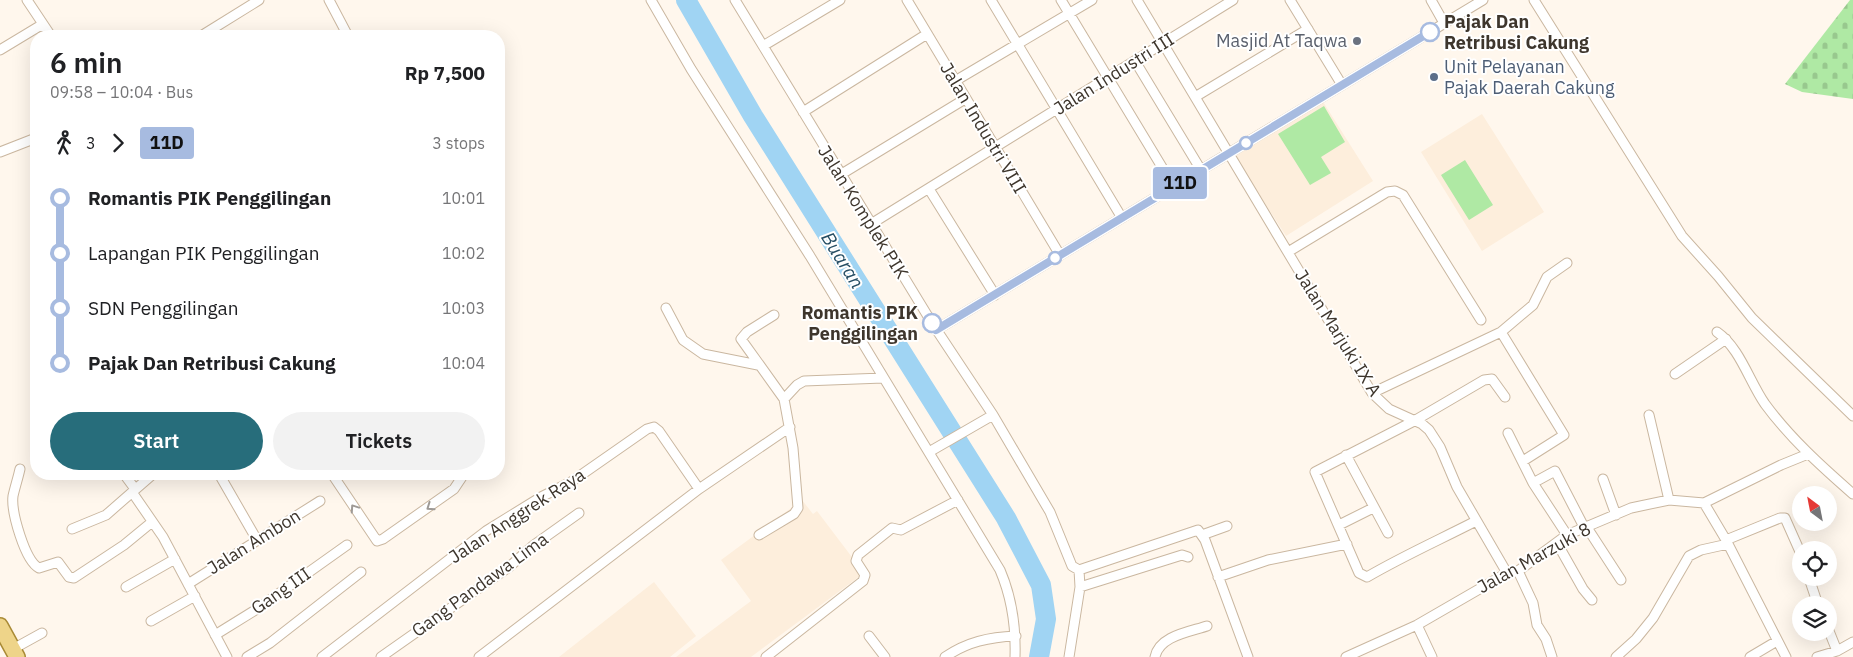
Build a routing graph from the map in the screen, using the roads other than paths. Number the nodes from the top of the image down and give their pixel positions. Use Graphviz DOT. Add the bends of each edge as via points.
graph roads {
  1 [pos="39,0"];
  2 [pos="259,0"];
  3 [pos="329,0"];
  4 [pos="651,0"];
  5 [pos="735,0"];
  6 [pos="840,0"];
  7 [pos="907,0"];
  8 [pos="991,0"];
  9 [pos="1061,0"];
  10 [pos="1092,0"];
  11 [pos="1137,0"];
  12 [pos="1233,0"];
  13 [pos="1290,0"];
  14 [pos="1431,0"];
  15 [pos="1483,0"];
  16 [pos="1534,0"];
  17 [pos="29,3"];
  18 [pos="823,4"];
  19 [pos="1069,14"];
  20 [pos="1444,23"];
  21 [pos="43,24"];
  22 [pos="1308,29"];
  23 [pos="33,30"];
  24 [pos="47,30"];
  25 [pos="212,30"];
  26 [pos="345,30"];
  27 [pos="30,32"];
  28 [pos="927,34"];
  29 [pos="1163,43"];
  30 [pos="1018,44"];
  31 [pos="763,46"];
  32 [pos="0,50"];
  33 [pos="1135,61"];
  34 [pos="1108,78"];
  35 [pos="955,81"];
  36 [pos="1342,85"];
  37 [pos="1196,97"];
  38 [pos="966,99"];
  39 [pos="1057,110"];
  40 [pos="803,112"];
  41 [pos="30,140"];
  42 [pos="995,148"];
  43 [pos="0,152"];
  44 [pos="1229,153"];
  45 [pos="1201,170"];
  46 [pos="840,175"];
  47 [pos="1174,187"];
  48 [pos="929,189"];
  49 [pos="1122,218"];
  50 [pos="871,224"];
  51 [pos="1288,252"];
  52 [pos="1060,255"];
  53 [pos="1567,263"];
  54 [pos="995,295"];
  55 [pos="666,308"];
  56 [pos="774,315"];
  57 [pos="1481,320"];
  58 [pos="936,330"];
  59 [pos="1501,332"];
  60 [pos="1717,332"];
  61 [pos="1726,339"];
  62 [pos="758,365"];
  63 [pos="1675,374"];
  64 [pos="882,378"];
  65 [pos="1372,393"];
  66 [pos="1505,397"];
  67 [pos="784,399"];
  68 [pos="1649,415"];
  69 [pos="991,416"];
  70 [pos="1853,416"];
  71 [pos="1414,421"];
  72 [pos="790,427"];
  73 [pos="1508,433"];
  74 [pos="931,450"];
  75 [pos="1808,454"];
  76 [pos="1346,455"];
  77 [pos="1523,461"];
  78 [pos="20,470"];
  79 [pos="1603,479"];
  80 [pos="127,480"];
  81 [pos="146,480"];
  82 [pos="222,480"];
  83 [pos="336,480"];
  84 [pos="460,480"];
  85 [pos="1534,483"];
  86 [pos="698,489"];
  87 [pos="133,490"];
  88 [pos="1853,494"];
  89 [pos="958,500"];
  90 [pos="1669,500"];
  91 [pos="320,502"];
  92 [pos="1704,503"];
  93 [pos="1373,508"];
  94 [pos="579,513"];
  95 [pos="1616,515"];
  96 [pos="1476,521"];
  97 [pos="152,522"];
  98 [pos="1340,525"];
  99 [pos="1227,526"];
  100 [pos="1585,527"];
  101 [pos="72,529"];
  102 [pos="1388,533"];
  103 [pos="759,535"];
  104 [pos="1202,535"];
  105 [pos="1567,535"];
  106 [pos="258,540"];
  107 [pos="1795,541"];
  108 [pos="1727,542"];
  109 [pos="1556,543"];
  110 [pos="1347,544"];
  111 [pos="347,545"];
  112 [pos="1188,557"];
  113 [pos="175,559"];
  114 [pos="1079,570"];
  115 [pos="1518,571"];
  116 [pos="361,572"];
  117 [pos="1507,572"];
  118 [pos="1218,577"];
  119 [pos="1621,580"];
  120 [pos="188,584"];
  121 [pos="126,587"];
  122 [pos="1080,587"];
  123 [pos="194,596"];
  124 [pos="1592,600"];
  125 [pos="151,621"];
  126 [pos="1417,624"];
  127 [pos="0,626"];
  128 [pos="1207,626"];
  129 [pos="42,633"];
  130 [pos="215,635"];
  131 [pos="869,636"];
  132 [pos="1016,636"];
  133 [pos="1778,641"];
  134 [pos="1833,641"];
  135 [pos="1853,642"];
  136 [pos="1837,651"];
  137 [pos="15,653"];
  138 [pos="1365,653"];
  139 [pos="227,657"];
  140 [pos="247,657"];
  141 [pos="322,657"];
  142 [pos="381,657"];
  143 [pos="479,657"];
  144 [pos="766,657"];
  145 [pos="885,657"];
  146 [pos="945,657"];
  147 [pos="1015,657"];
  148 [pos="1069,657"];
  149 [pos="1155,657"];
  150 [pos="1248,657"];
  151 [pos="1346,657"];
  152 [pos="1432,657"];
  153 [pos="1552,657"];
  154 [pos="1616,657"];
  155 [pos="1750,657"];
  156 [pos="1786,657"];
  157 [pos="1817,657"];
  1 -- 17 [label="street"];
  2 -- 25 [label="street"];
  3 -- 26 [label="street"];
  4 -- 64 [label="street"];
  5 -- 31 [label="street, Jalan Komplek PIK"];
  6 -- 18 [label="street"];
  7 -- 28 [label="street, Jalan Industri VIII"];
  8 -- 30 [label="street"];
  9 -- 19 [label="street"];
  10 -- 19 [label="street"];
  11 -- 29 [label="street, Jalan Marjuki IX A"];
  12 -- 29 [label="street, Jalan Industri III"];
  13 -- 22 [label="street"];
  14 -- 20 [label="street"];
  15 -- 20 [label="street"];
  16 -- 70 [label="street" via="1682,236 1752,318"];
  17 -- 21 [label="street"];
  18 -- 31 [label="street"];
  19 -- 30 [label="street"];
  19 -- 34 [label="street"];
  20 -- 36 [label="street"];
  21 -- 23 [label="street"];
  21 -- 24 [label="street"];
  22 -- 36 [label="street"];
  22 -- 37 [label="street"];
  27 -- 32 [label="street"];
  28 -- 35 [label="street, Jalan Industri VIII"];
  28 -- 40 [label="street"];
  29 -- 33 [label="street, Jalan Industri III"];
  29 -- 37 [label="street, Jalan Marjuki IX A"];
  30 -- 35 [label="street"];
  30 -- 39 [label="street"];
  31 -- 40 [label="street, Jalan Komplek PIK"];
  33 -- 34 [label="street, Jalan Industri III"];
  33 -- 45 [label="street"];
  34 -- 39 [label="street, Jalan Industri III"];
  34 -- 47 [label="street"];
  35 -- 38 [label="street, Jalan Industri VIII"];
  36 -- 44 [label="street"];
  37 -- 44 [label="street, Jalan Marjuki IX A"];
  38 -- 42 [label="street, Jalan Industri VIII"];
  38 -- 46 [label="street"];
  39 -- 42 [label="street, Jalan Industri III"];
  39 -- 49 [label="street"];
  40 -- 46 [label="street, Jalan Komplek PIK"];
  41 -- 43 [label="street"];
  42 -- 48 [label="street, Jalan Industri III"];
  42 -- 52 [label="street, Jalan Industri VIII"];
  44 -- 45 [label="street"];
  44 -- 51 [label="street, Jalan Marjuki IX A"];
  45 -- 47 [label="street"];
  46 -- 50 [label="street, Jalan Komplek PIK"];
  47 -- 49 [label="street"];
  48 -- 50 [label="street, Jalan Industri III"];
  48 -- 54 [label="street"];
  49 -- 52 [label="street"];
  50 -- 58 [label="street, Jalan Komplek PIK"];
  51 -- 57 [label="street" via="1387,192 1394,191 1403,195"];
  51 -- 65 [label="street, Jalan Marjuki IX A"];
  52 -- 54 [label="street"];
  53 -- 59 [label="street" via="1547,278 1533,305"];
  54 -- 58 [label="street"];
  55 -- 62 [label="street" via="683,340 703,354"];
  56 -- 62 [label="street" via="741,339"];
  58 -- 69 [label="street, Jalan Komplek PIK"];
  59 -- 65 [label="street"];
  59 -- 77 [label="street" via="1564,436"];
  60 -- 61 [label="street"];
  61 -- 63 [label="street"];
  61 -- 75 [label="street" via="1766,404"];
  62 -- 67 [label="street"];
  64 -- 67 [label="street" via="804,381"];
  64 -- 74 [label="street"];
  65 -- 71 [label="street, Jalan Marjuki IX A" via="1389,410"];
  66 -- 71 [label="street" via="1492,380 1484,380"];
  67 -- 72 [label="street"];
  68 -- 90 [label="street"];
  69 -- 74 [label="street"];
  69 -- 114 [label="street, Jalan Komplek PIK" via="1050,512 1072,566"];
  71 -- 76 [label="street"];
  71 -- 96 [label="street, Jalan Marjuki IX A" via="1429,430 1440,447"];
  72 -- 86 [label="street"];
  72 -- 103 [label="street" via="798,508 794,514"];
  73 -- 77 [label="street"];
  74 -- 89 [label="street"];
  75 -- 88 [label="street"];
  75 -- 92 [label="street"];
  76 -- 93 [label="street"];
  76 -- 98 [label="street" via="1315,472"];
  77 -- 85 [label="street"];
  78 -- 97 [label="street" via="13,497 15,517 24,544 38,568 58,562 69,577 74,578"];
  79 -- 95 [label="street"];
  80 -- 87 [label="street"];
  81 -- 87 [label="street"];
  82 -- 106 [label="street"];
  84 -- 83 [label="street, one-way" via="454,490 378,541"];
  85 -- 100 [label="street" via="1556,472"];
  85 -- 105 [label="street"];
  86 -- 141 [label="street, Jalan Anggrek Raya" via="659,431 654,427 647,429 571,482 486,531"];
  86 -- 143 [label="street"];
  87 -- 97 [label="street"];
  87 -- 101 [label="street" via="101,518"];
  89 -- 132 [label="street" via="1007,586"];
  89 -- 144 [label="street" via="901,530 892,528 858,555 856,561 865,575 863,581"];
  90 -- 92 [label="street, Jalan Marzuki 8"];
  90 -- 95 [label="street, Jalan Marzuki 8" via="1631,508"];
  91 -- 106 [label="street, Jalan Ambon"];
  92 -- 108 [label="street"];
  93 -- 98 [label="street"];
  93 -- 102 [label="street"];
  94 -- 142 [label="street, Gang Pandawa Lima"];
  95 -- 100 [label="street, Jalan Marzuki 8"];
  96 -- 110 [label="street" via="1410,551 1367,577 1359,573"];
  96 -- 117 [label="street, Jalan Marjuki IX A"];
  97 -- 113 [label="street"];
  98 -- 110 [label="street"];
  99 -- 104 [label="street"];
  100 -- 105 [label="street, Jalan Marzuki 8"];
  100 -- 119 [label="street"];
  104 -- 114 [label="street" via="1194,530"];
  104 -- 118 [label="street"];
  105 -- 109 [label="street, Jalan Marzuki 8"];
  106 -- 120 [label="street, Jalan Ambon"];
  107 -- 108 [label="street" via="1785,518 1780,518"];
  108 -- 133 [label="street"];
  108 -- 154 [label="street" via="1689,556 1653,618"];
  109 -- 115 [label="street, Jalan Marzuki 8"];
  109 -- 124 [label="street" via="1582,589"];
  110 -- 118 [label="street" via="1268,560"];
  111 -- 130 [label="street, Gang III"];
  112 -- 122 [label="street" via="1182,555"];
  113 -- 120 [label="street"];
  113 -- 121 [label="street"];
  114 -- 122 [label="street"];
  115 -- 117 [label="street, Jalan Marzuki 8"];
  115 -- 153 [label="street"];
  116 -- 140 [label="street" via="270,643"];
  117 -- 126 [label="street, Jalan Marzuki 8"];
  118 -- 150 [label="street"];
  120 -- 123 [label="street"];
  122 -- 148 [label="street"];
  123 -- 125 [label="street"];
  123 -- 130 [label="street"];
  126 -- 138 [label="street, Jalan Marzuki 8"];
  126 -- 152 [label="street"];
  127 -- 137 [label="main road"];
  128 -- 149 [label="street" via="1166,641 1157,649"];
  129 -- 137 [label="street"];
  130 -- 139 [label="street"];
  131 -- 145 [label="street"];
  132 -- 146 [label="street" via="974,642"];
  132 -- 147 [label="street"];
  133 -- 155 [label="street"];
  133 -- 156 [label="street"];
  134 -- 136 [label="street"];
  135 -- 136 [label="street"];
  136 -- 157 [label="street"];
  138 -- 151 [label="street, Jalan Marzuki 8"];
}
